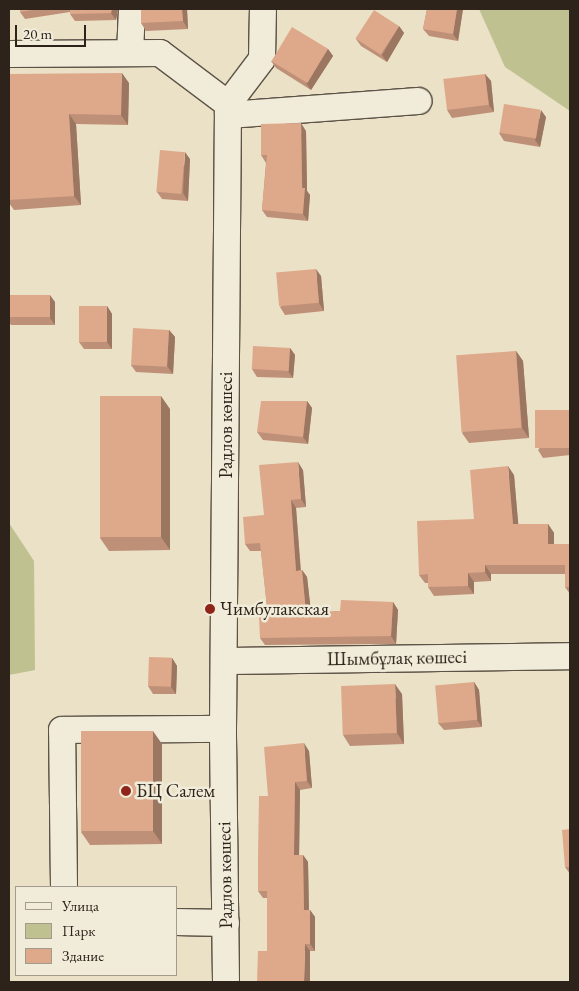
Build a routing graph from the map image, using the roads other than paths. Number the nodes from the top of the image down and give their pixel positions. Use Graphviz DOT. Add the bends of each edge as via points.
graph roads {
  1 [pos="132,9"];
  2 [pos="263,9"];
  3 [pos="130,53"];
  4 [pos="9,54"];
  5 [pos="418,101"];
  6 [pos="228,109"];
  7 [pos="570,656"];
  8 [pos="224,661"];
  9 [pos="223,729"];
  10 [pos="64,886"];
  11 [pos="178,922"];
  12 [pos="226,923"];
  13 [pos="226,982"];
  1 -- 3 [label="street"];
  2 -- 6 [label="street" via="262,59"];
  3 -- 4 [label="street"];
  3 -- 6 [label="street" via="160,53"];
  5 -- 6 [label="street"];
  6 -- 8 [label="street, Радлов көшесі"];
  7 -- 8 [label="street, Шымбұлақ көшесі"];
  8 -- 9 [label="street, Радлов көшесі"];
  9 -- 10 [label="street" via="62,730"];
  9 -- 12 [label="street, Радлов көшесі"];
  11 -- 12 [label="street"];
  12 -- 13 [label="street, Радлов көшесі"];
}
